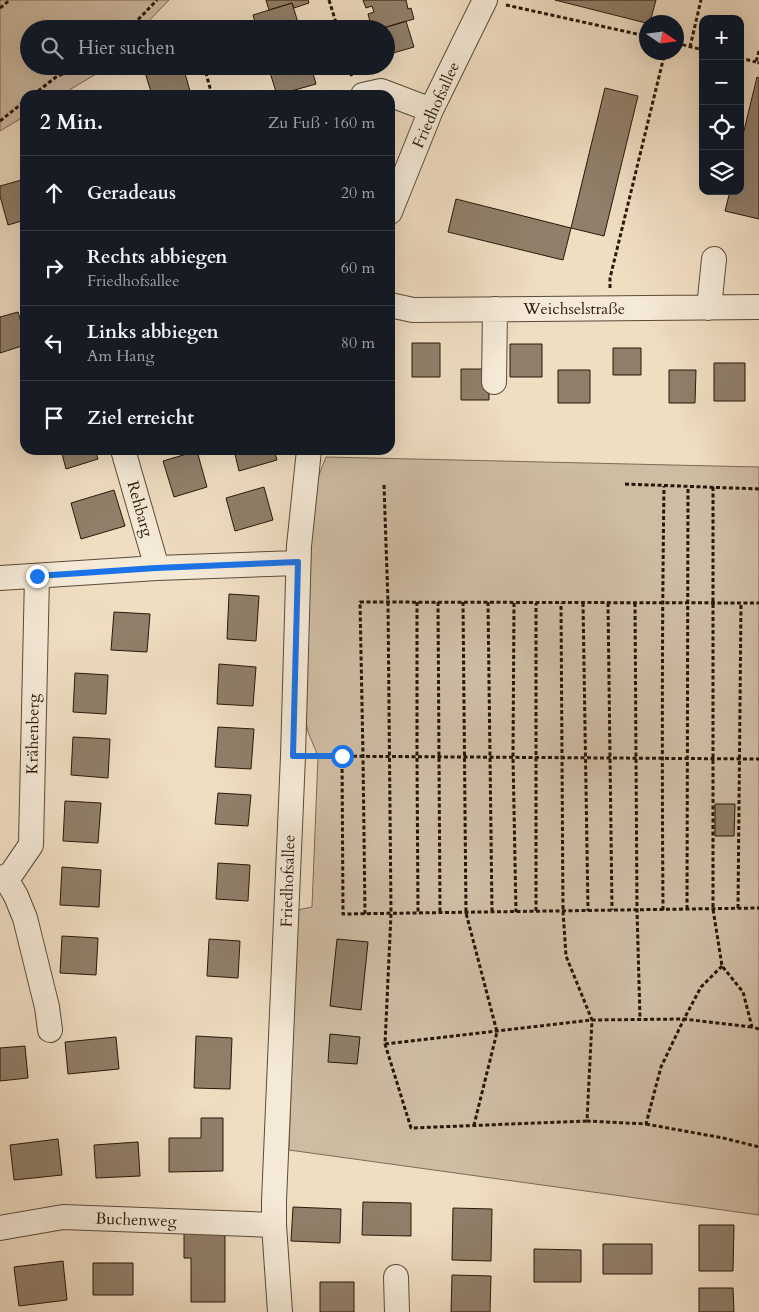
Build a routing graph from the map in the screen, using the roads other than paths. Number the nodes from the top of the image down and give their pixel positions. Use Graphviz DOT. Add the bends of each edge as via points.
graph roads {
  1 [pos="495,2"];
  2 [pos="395,96"];
  3 [pos="431,110"];
  4 [pos="395,200"];
  5 [pos="714,259"];
  6 [pos="395,306"];
  7 [pos="709,308"];
  8 [pos="759,308"];
  9 [pos="494,309"];
  10 [pos="494,382"];
  11 [pos="124,455"];
  12 [pos="308,455"];
  13 [pos="298,562"];
  14 [pos="156,568"];
  15 [pos="37,576"];
  16 [pos="0,578"];
  17 [pos="2,878"];
  18 [pos="50,1030"];
  19 [pos="274,1225"];
  20 [pos="0,1228"];
  21 [pos="396,1277"];
  22 [pos="280,1312"];
  23 [pos="397,1312"];
  1 -- 3 [label="street, Friedhofsallee"];
  2 -- 3 [label="street"];
  3 -- 4 [label="street, Friedhofsallee"];
  5 -- 7 [label="street"];
  6 -- 9 [label="street, Weichselstraße" via="413,310"];
  7 -- 8 [label="street, Weichselstraße"];
  7 -- 9 [label="street, Weichselstraße"];
  9 -- 10 [label="street"];
  11 -- 14 [label="street, Rehbarg"];
  12 -- 13 [label="street, Friedhofsallee"];
  13 -- 14 [label="street"];
  13 -- 19 [label="street, Friedhofsallee"];
  14 -- 15 [label="street"];
  15 -- 16 [label="street"];
  15 -- 17 [label="street, Krähenberg" via="31,845 11,874"];
  17 -- 18 [label="street" via="16,896 24,918 48,1007"];
  19 -- 20 [label="street, Buchenweg" via="63,1217"];
  19 -- 22 [label="street, Friedhofsallee"];
  21 -- 23 [label="street"];
}
